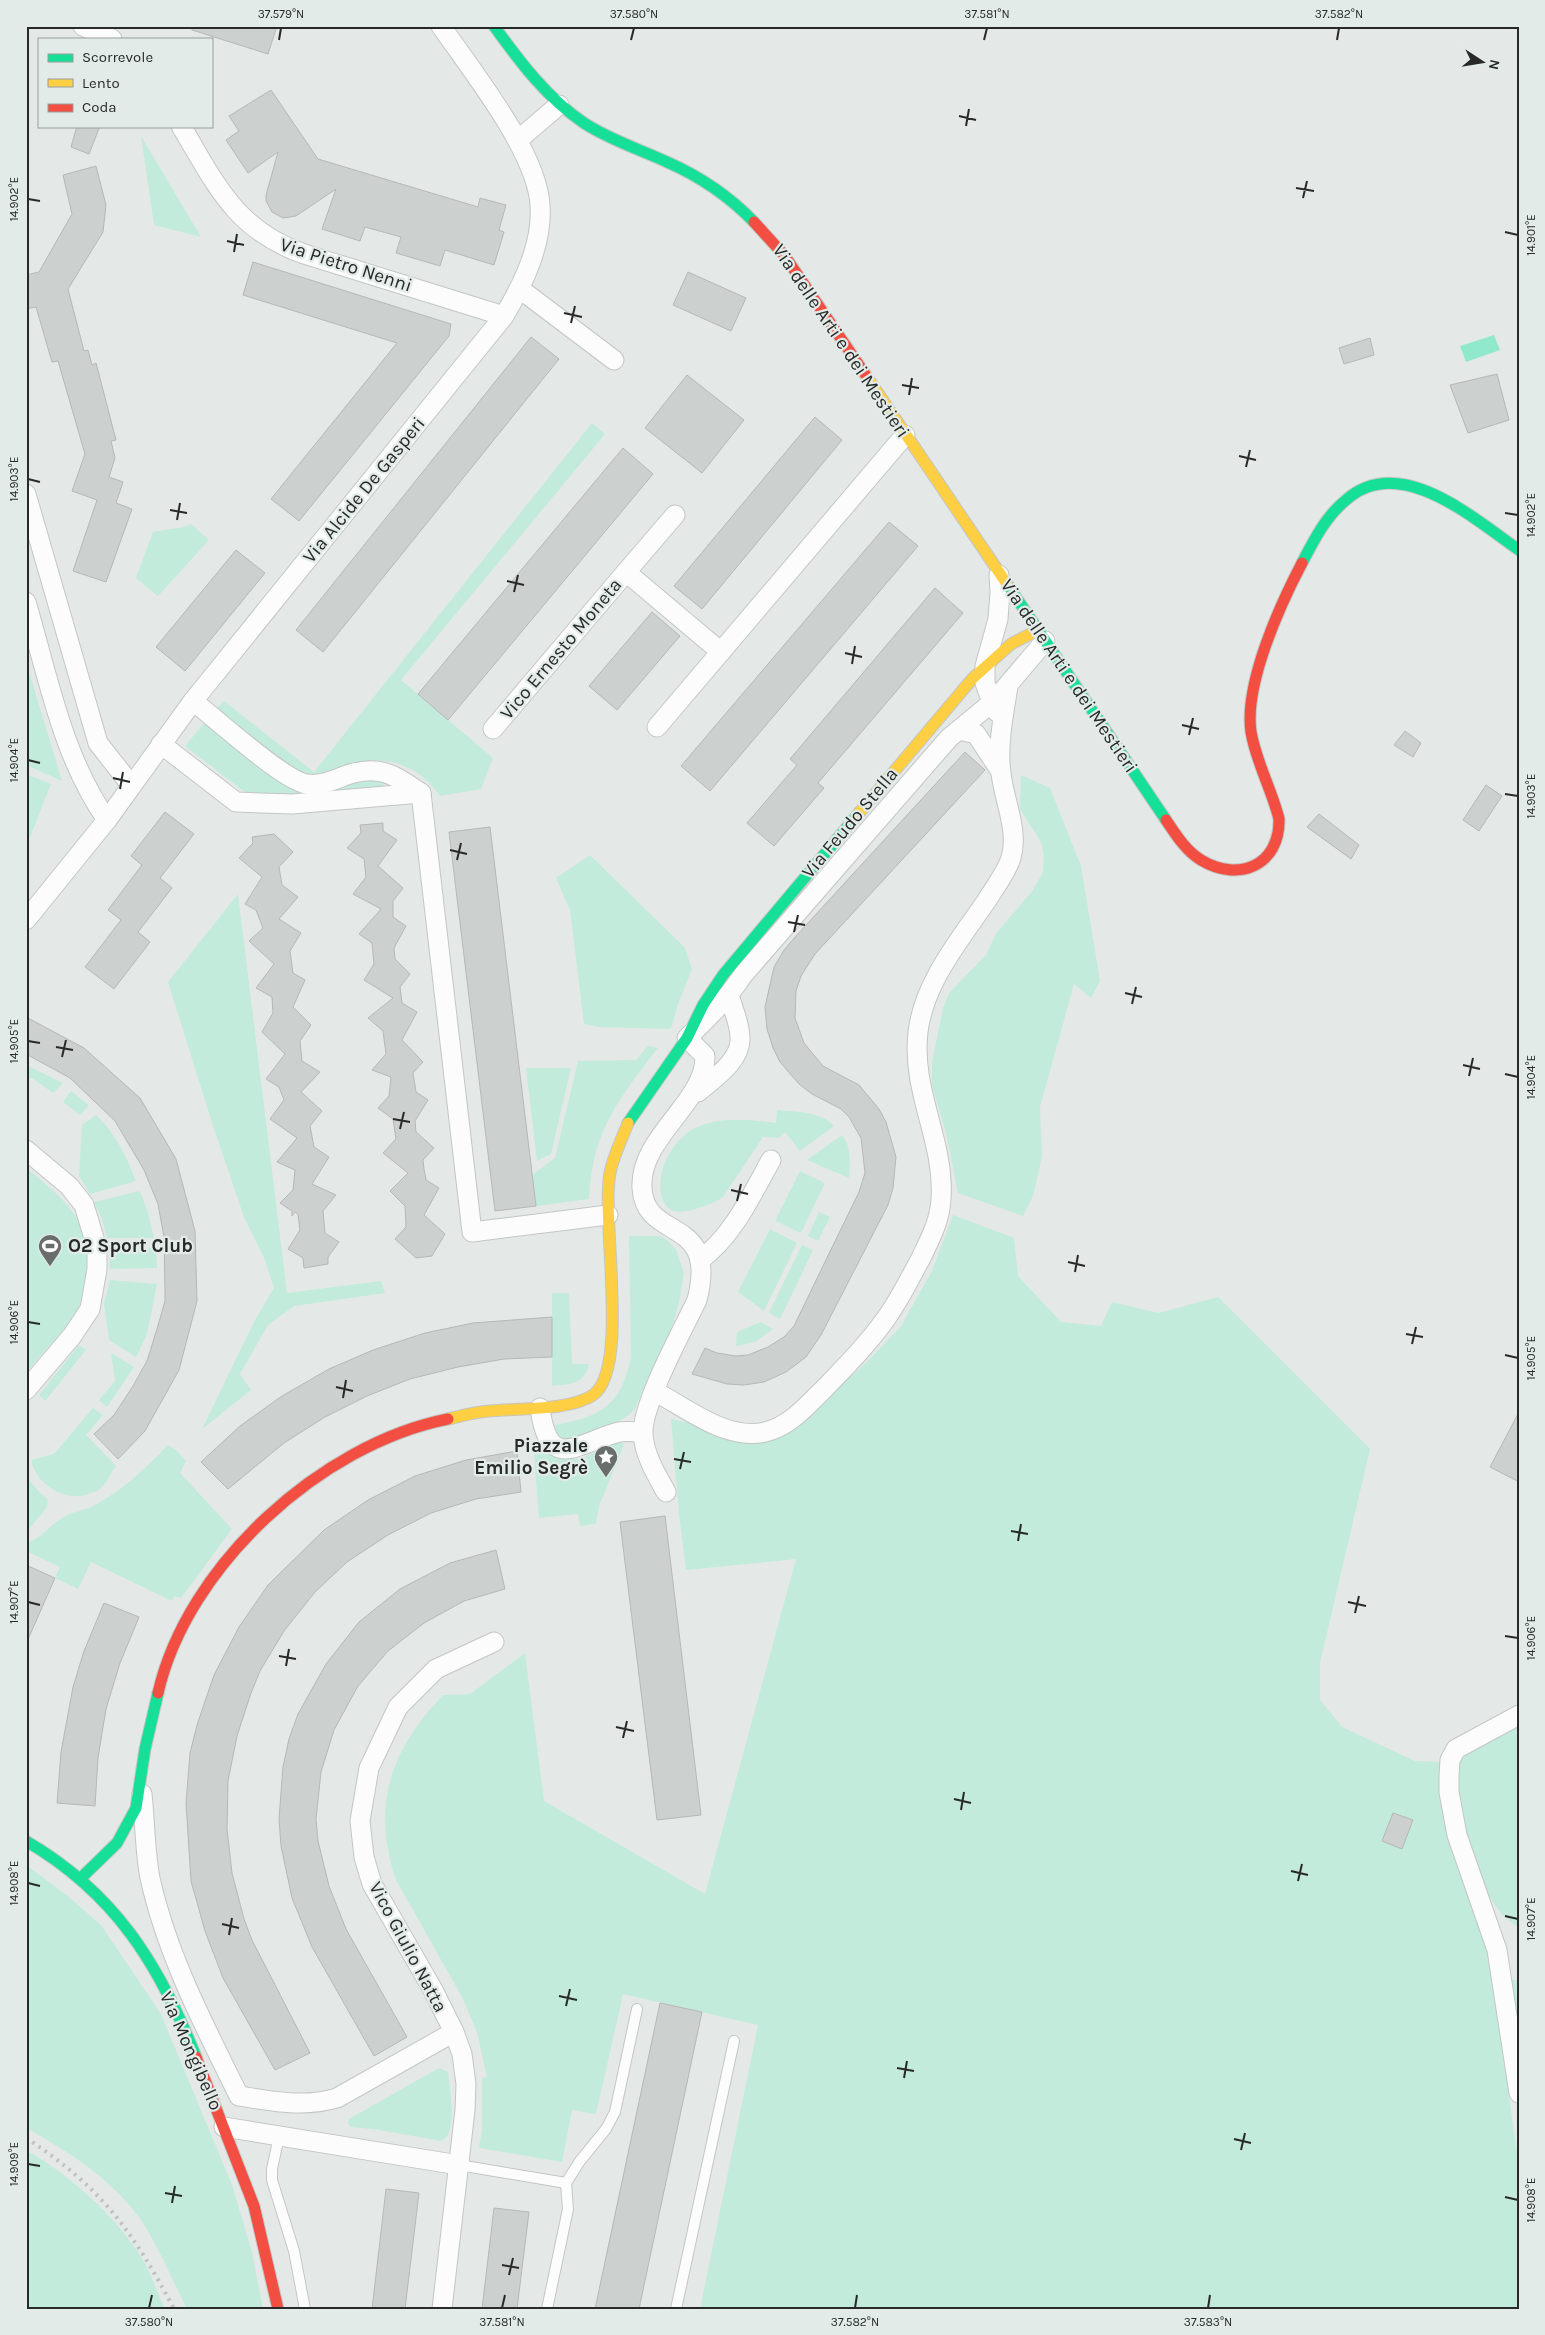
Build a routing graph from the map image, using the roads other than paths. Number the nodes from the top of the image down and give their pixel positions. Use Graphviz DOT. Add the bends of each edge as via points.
graph roads {
  1 [pos="83,26"];
  2 [pos="441,26"];
  3 [pos="494,26"];
  4 [pos="110,38"];
  5 [pos="560,105"];
  6 [pos="182,128"];
  7 [pos="518,140"];
  8 [pos="520,290"];
  9 [pos="504,316"];
  10 [pos="614,360"];
  11 [pos="906,435"];
  12 [pos="26,494"];
  13 [pos="675,515"];
  14 [pos="1519,550"];
  15 [pos="626,572"];
  16 [pos="999,572"];
  17 [pos="26,602"];
  18 [pos="1041,635"];
  19 [pos="721,652"];
  20 [pos="990,662"];
  21 [pos="1014,678"];
  22 [pos="193,700"];
  23 [pos="995,700"];
  24 [pos="658,727"];
  25 [pos="493,729"];
  26 [pos="960,730"];
  27 [pos="1002,735"];
  28 [pos="161,744"];
  29 [pos="1000,770"];
  30 [pos="131,785"];
  31 [pos="421,793"];
  32 [pos="107,820"];
  33 [pos="26,920"];
  34 [pos="729,996"];
  35 [pos="687,1038"];
  36 [pos="687,1101"];
  37 [pos="26,1150"];
  38 [pos="771,1160"];
  39 [pos="608,1215"];
  40 [pos="700,1260"];
  41 [pos="26,1390"];
  42 [pos="654,1391"];
  43 [pos="540,1408"];
  44 [pos="643,1432"];
  45 [pos="666,1492"];
  46 [pos="494,1642"];
  47 [pos="1519,1716"];
  48 [pos="141,1784"];
  49 [pos="26,1841"];
  50 [pos="80,1879"];
  51 [pos="637,2009"];
  52 [pos="454,2032"];
  53 [pos="734,2042"];
  54 [pos="1519,2093"];
  55 [pos="224,2127"];
  56 [pos="279,2136"];
  57 [pos="459,2165"];
  58 [pos="566,2183"];
  59 [pos="278,2309"];
  60 [pos="305,2309"];
  61 [pos="442,2309"];
  62 [pos="547,2309"];
  63 [pos="676,2309"];
  1 -- 4 [label="street"];
  2 -- 7 [label="street, Via Alcide De Gasperi"];
  3 -- 5 [label="street, Via delle Arti e dei Mestieri" via="531,76"];
  5 -- 7 [label="street"];
  5 -- 11 [label="street, Via delle Arti e dei Mestieri" via="619,142 680,168 713,187 760,224"];
  6 -- 9 [label="street, Via Pietro Nenni" via="231,205 263,235 304,254"];
  7 -- 8 [label="street, Via Alcide De Gasperi" via="536,181 540,206 538,233"];
  8 -- 9 [label="street, Via Alcide De Gasperi"];
  8 -- 10 [label="street"];
  9 -- 22 [label="street, Via Alcide De Gasperi"];
  11 -- 16 [label="street, Via delle Arti e dei Mestieri"];
  11 -- 19 [label="street"];
  12 -- 30 [label="street" via="98,743"];
  13 -- 15 [label="street"];
  14 -- 18 [label="street, Via delle Arti e dei Mestieri" via="1444,500 1410,485 1380,483 1366,486 1339,506 1304,558 1285,596 1256,679 1250,720 1252,740 1278,815 1278,832 1266,860 1244,870 1217,868 1188,850"];
  15 -- 19 [label="street, Vico Ernesto Moneta"];
  15 -- 25 [label="street, Vico Ernesto Moneta"];
  16 -- 18 [label="street, Via delle Arti e dei Mestieri"];
  16 -- 20 [label="street" via="998,619"];
  17 -- 32 [label="street" via="71,755 94,802"];
  18 -- 20 [label="street, Via Feudo Stella" via="1020,636"];
  18 -- 21 [label="street, Via Feudo Stella"];
  19 -- 24 [label="street"];
  20 -- 21 [label="street" via="1009,658 1016,663"];
  20 -- 23 [label="street" via="985,683"];
  20 -- 35 [label="street, Via Feudo Stella" via="973,678 723,975"];
  21 -- 23 [label="street, Via Feudo Stella"];
  21 -- 27 [label="street"];
  22 -- 28 [label="street, Via Alcide De Gasperi"];
  22 -- 31 [label="street" via="286,775 305,784 324,784 348,774 374,770 392,774"];
  23 -- 26 [label="street, Via Feudo Stella"];
  23 -- 27 [label="street"];
  26 -- 29 [label="street" via="976,734"];
  26 -- 34 [label="street, Via Feudo Stella" via="949,738 749,967"];
  27 -- 29 [label="street"];
  28 -- 30 [label="street, Via Alcide De Gasperi"];
  28 -- 31 [label="street" via="236,802 292,804"];
  29 -- 42 [label="street" via="1014,839 1010,860 944,962 925,1004 918,1031 922,1099 941,1166 941,1200 935,1230 909,1280 887,1318 847,1365 797,1416 781,1427 764,1433 723,1429"];
  30 -- 32 [label="street, Via Alcide De Gasperi"];
  31 -- 39 [label="street" via="472,1232"];
  32 -- 33 [label="street, Via Alcide De Gasperi"];
  34 -- 35 [label="street, Via Feudo Stella"];
  34 -- 36 [label="street" via="740,1037 738,1050 723,1071"];
  35 -- 36 [label="street" via="705,1056 705,1070"];
  35 -- 39 [label="street, Via Feudo Stella" via="628,1123 610,1173"];
  36 -- 40 [label="street" via="657,1141 647,1163 642,1187 646,1207 651,1214 690,1240"];
  37 -- 41 [label="street" via="69,1186 84,1206 97,1255 90,1309 72,1336"];
  38 -- 40 [label="street" via="739,1217 710,1253"];
  39 -- 43 [label="street, Via Feudo Stella" via="612,1340 610,1364 604,1382 594,1395 577,1402"];
  40 -- 42 [label="street" via="701,1284 697,1300"];
  42 -- 44 [label="street"];
  43 -- 44 [label="street" via="548,1441 558,1449 574,1449 621,1432"];
  43 -- 48 [label="street, Via Feudo Stella" via="487,1411 421,1424 358,1452 318,1476 267,1517 221,1566 184,1623 162,1675 145,1750"];
  44 -- 45 [label="street" via="652,1466"];
  46 -- 52 [label="street, Vico Giulio Natta" via="436,1669 398,1707 369,1768 360,1821 364,1857 372,1884"];
  47 -- 54 [label="street" via="1456,1749 1450,1760 1449,1776 1457,1835 1497,1950"];
  48 -- 50 [label="street, Via Feudo Stella" via="136,1808 126,1829 117,1843"];
  48 -- 52 [label="street" via="149,1875 159,1914 198,2014 238,2096 318,2104 337,2098"];
  49 -- 50 [label="street, Via Mongibello"];
  50 -- 55 [label="street, Via Mongibello" via="123,1923 155,1972 177,2010"];
  51 -- 58 [label="lane" via="615,2112"];
  52 -- 57 [label="street, Vico Giulio Natta" via="462,2054 466,2084"];
  53 -- 63 [label="lane"];
  55 -- 56 [label="street"];
  55 -- 59 [label="street, Via Mongibello" via="254,2206"];
  56 -- 57 [label="street"];
  56 -- 60 [label="lane" via="272,2180 294,2251"];
  57 -- 58 [label="lane"];
  57 -- 61 [label="street, Vico Giulio Natta"];
  58 -- 62 [label="lane" via="568,2209"];
}
